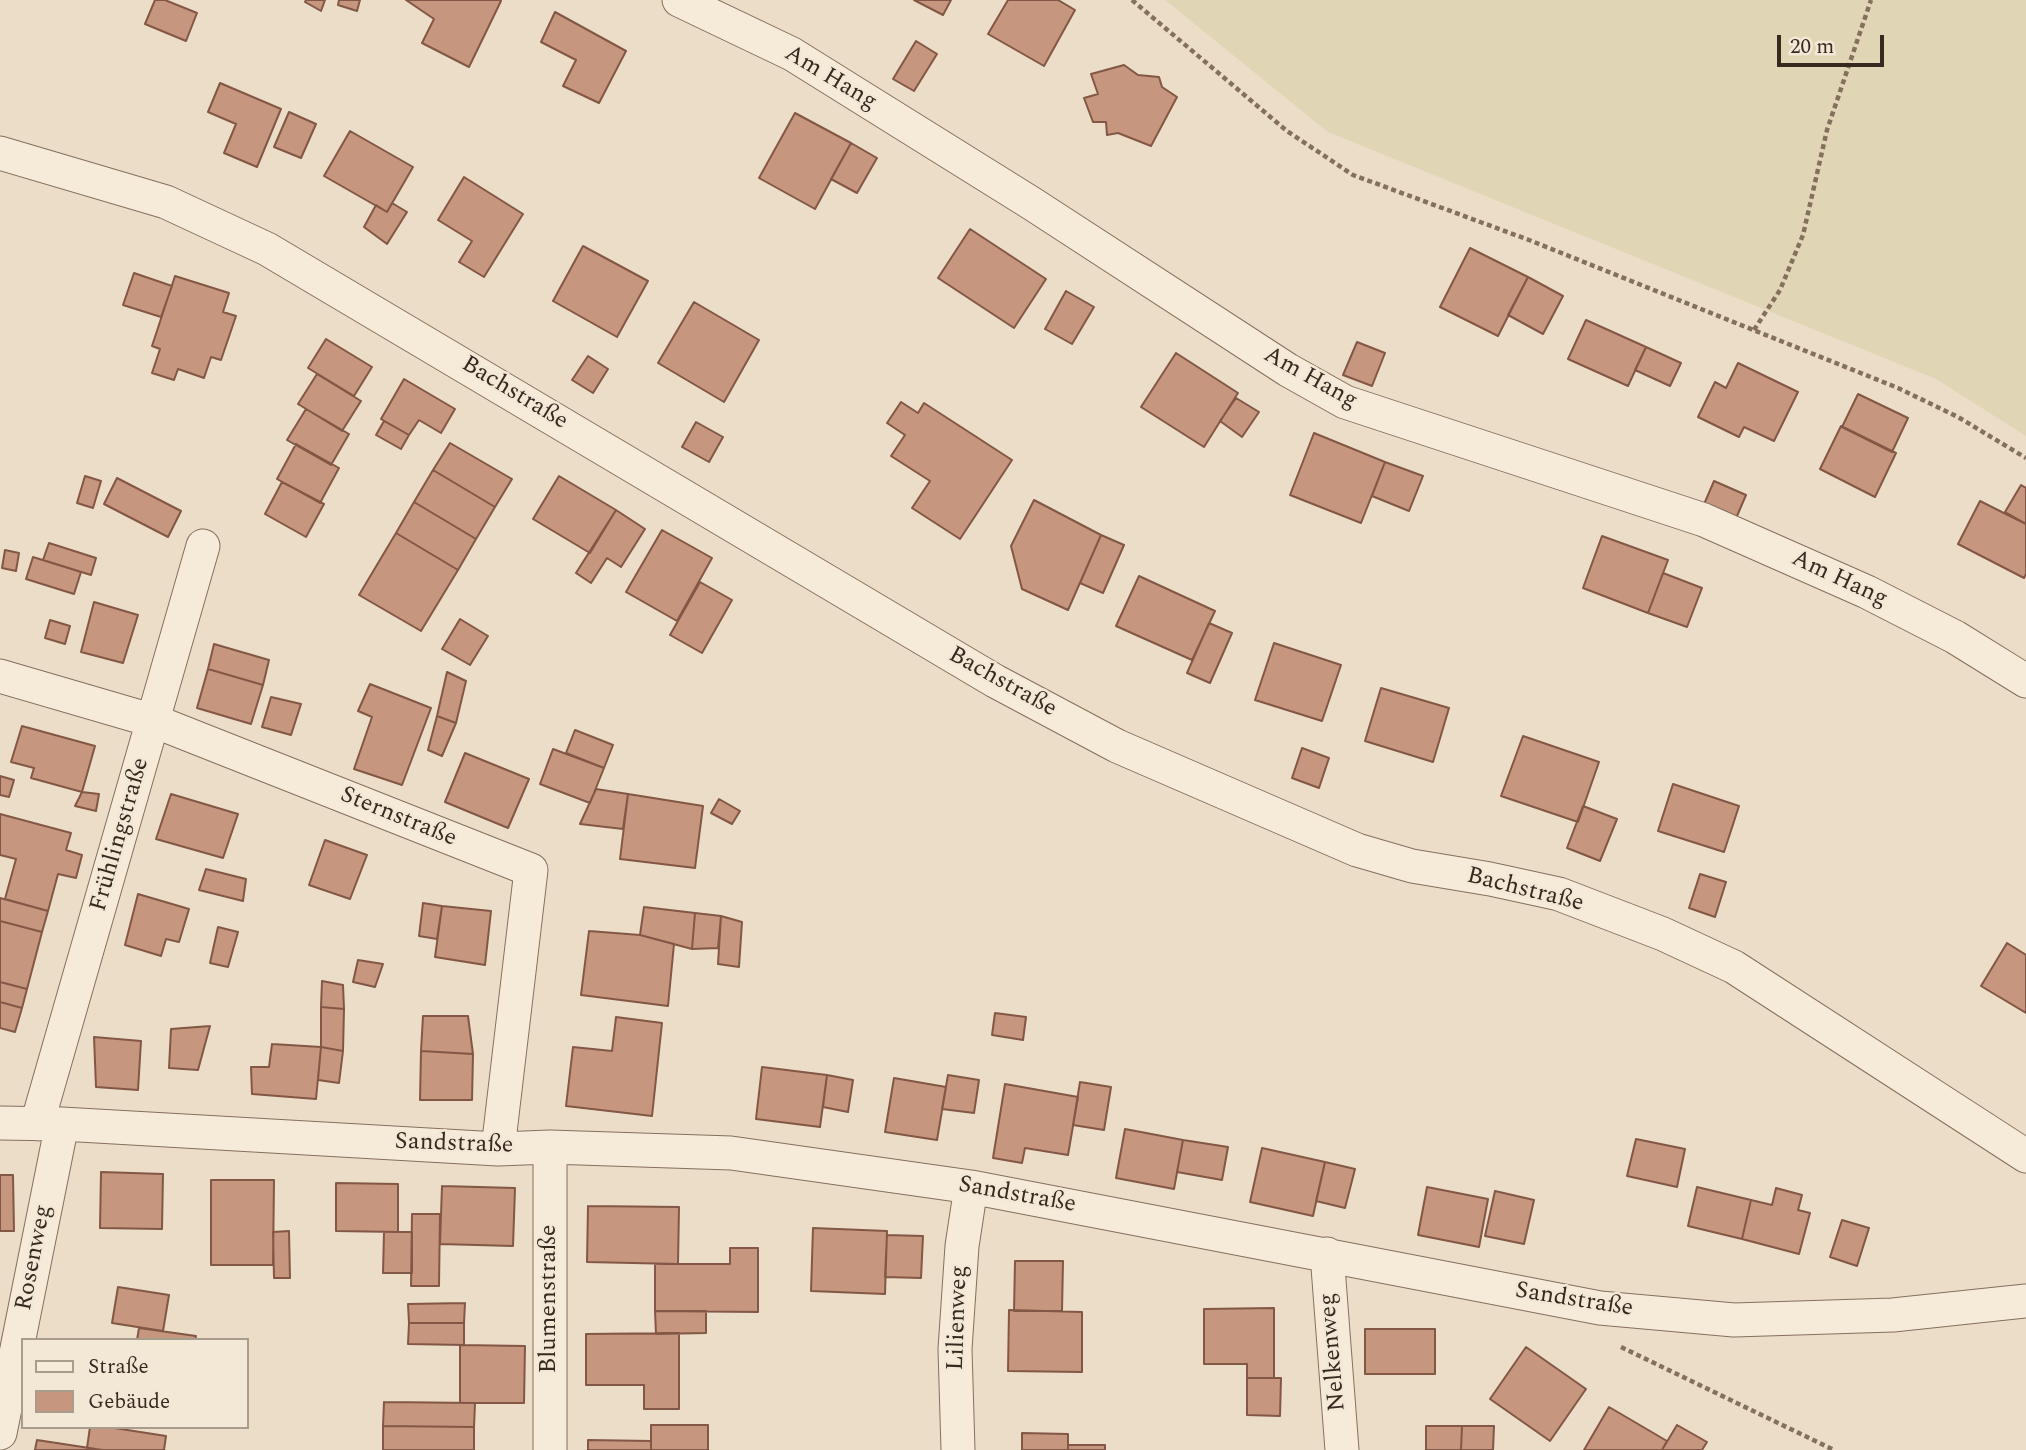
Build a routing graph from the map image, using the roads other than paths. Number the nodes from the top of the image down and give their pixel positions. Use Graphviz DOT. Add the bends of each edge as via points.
graph roads {
  1 [pos="679,0"];
  2 [pos="0,153"];
  3 [pos="203,546"];
  4 [pos="0,676"];
  5 [pos="2026,681"];
  6 [pos="154,721"];
  7 [pos="0,1123"];
  8 [pos="50,1124"];
  9 [pos="550,1147"];
  10 [pos="498,1149"];
  11 [pos="2026,1156"];
  12 [pos="971,1187"];
  13 [pos="1326,1254"];
  14 [pos="2026,1301"];
  15 [pos="0,1431"];
  16 [pos="550,1450"];
  17 [pos="958,1450"];
  18 [pos="1342,1450"];
  1 -- 5 [label="street, Am Hang" via="792,54 1345,402 1704,520 1867,592 1955,637"];
  2 -- 11 [label="street, Bachstraße" via="166,202 268,249 995,681 1117,746 1357,850 1412,866 1559,894 1734,967"];
  3 -- 6 [label="street, Frühlingstraße"];
  4 -- 6 [label="street, Sternstraße"];
  6 -- 8 [label="street, Frühlingstraße"];
  6 -- 10 [label="street, Sternstraße" via="531,870"];
  7 -- 8 [label="street, Sandstraße"];
  8 -- 10 [label="street, Sandstraße"];
  8 -- 15 [label="street, Rosenweg"];
  9 -- 10 [label="street, Sandstraße"];
  9 -- 12 [label="street, Sandstraße" via="731,1153"];
  9 -- 16 [label="street, Blumenstraße"];
  12 -- 13 [label="street, Sandstraße"];
  12 -- 17 [label="street, Lilienweg" via="955,1349"];
  13 -- 14 [label="street, Sandstraße" via="1600,1308 1734,1321 1893,1315"];
  13 -- 18 [label="street, Nelkenweg"];
}
